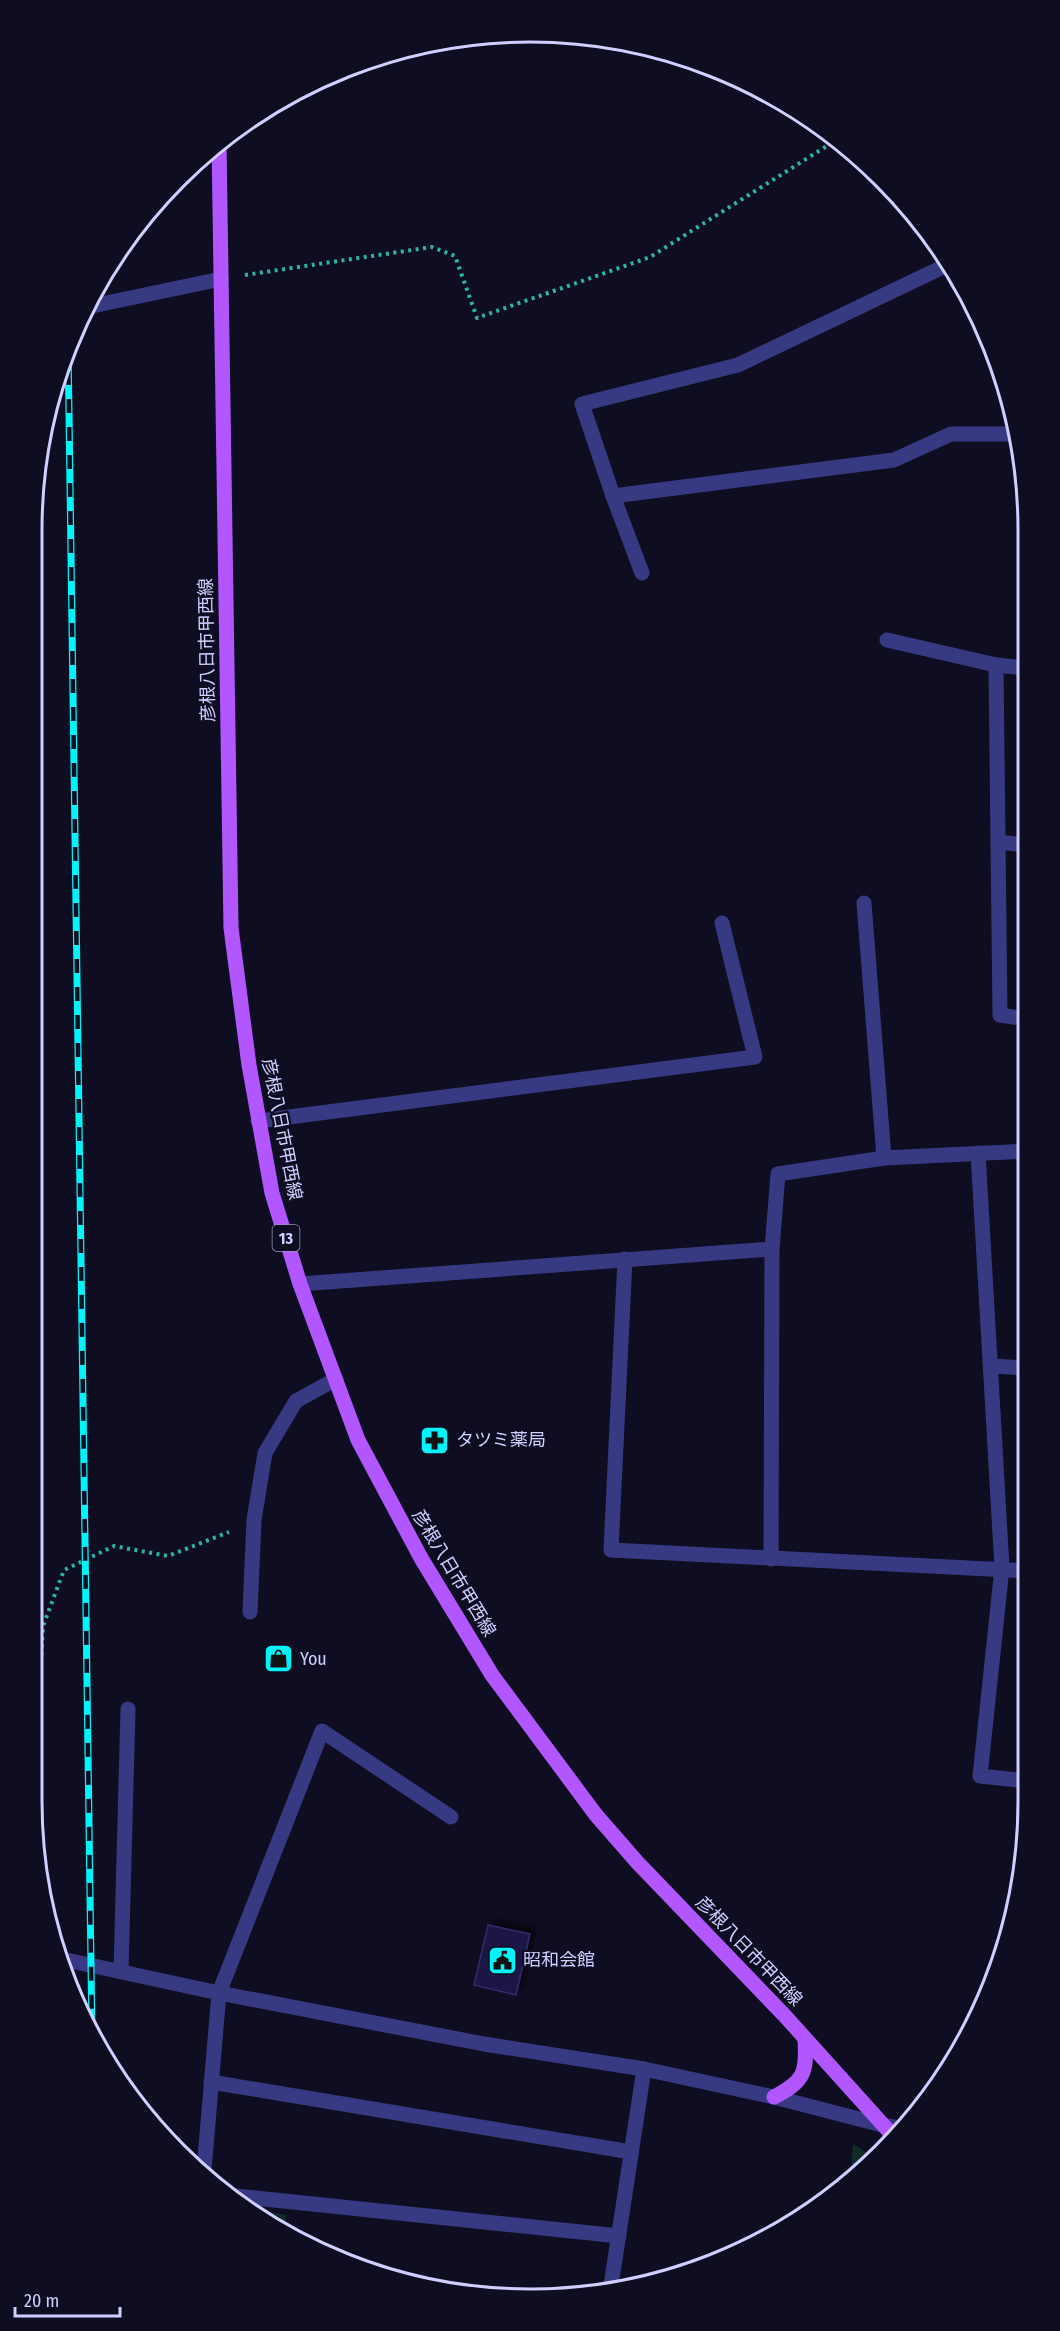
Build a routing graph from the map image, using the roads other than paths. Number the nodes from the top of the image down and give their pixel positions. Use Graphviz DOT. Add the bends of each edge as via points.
graph roads {
  1 [pos="219,154"];
  2 [pos="941,268"];
  3 [pos="221,279"];
  4 [pos="97,305"];
  5 [pos="1009,434"];
  6 [pos="613,496"];
  7 [pos="642,573"];
  8 [pos="887,640"];
  9 [pos="996,665"];
  10 [pos="1018,667"];
  11 [pos="998,842"];
  12 [pos="1018,844"];
  13 [pos="864,903"];
  14 [pos="722,923"];
  15 [pos="1018,1018"];
  16 [pos="258,1121"];
  17 [pos="1018,1151"];
  18 [pos="978,1153"];
  19 [pos="884,1158"];
  20 [pos="772,1249"];
  21 [pos="626,1260"];
  22 [pos="300,1284"];
  23 [pos="991,1366"];
  24 [pos="1018,1368"];
  25 [pos="336,1379"];
  26 [pos="771,1559"];
  27 [pos="1002,1568"];
  28 [pos="1018,1570"];
  29 [pos="250,1612"];
  30 [pos="128,1709"];
  31 [pos="1018,1780"];
  32 [pos="451,1817"];
  33 [pos="69,1960"];
  34 [pos="121,1971"];
  35 [pos="219,1993"];
  36 [pos="805,2039"];
  37 [pos="644,2069"];
  38 [pos="212,2082"];
  39 [pos="774,2097"];
  40 [pos="882,2125"];
  41 [pos="893,2127"];
  42 [pos="889,2132"];
  43 [pos="631,2152"];
  44 [pos="204,2165"];
  45 [pos="245,2197"];
  46 [pos="619,2236"];
  47 [pos="612,2282"];
  1 -- 3 [label="main road, 彦根八日市甲西線 / 13"];
  2 -- 6 [label="street" via="738,365 582,404"];
  3 -- 4 [label="street"];
  3 -- 16 [label="main road, 彦根八日市甲西線 / 13" via="231,928"];
  5 -- 6 [label="street" via="951,434 894,460"];
  6 -- 7 [label="street"];
  8 -- 9 [label="street"];
  9 -- 10 [label="street"];
  9 -- 11 [label="street"];
  11 -- 12 [label="street"];
  11 -- 15 [label="street" via="1000,1015"];
  13 -- 19 [label="street"];
  14 -- 16 [label="street" via="755,1057"];
  16 -- 22 [label="main road, 彦根八日市甲西線 / 13" via="272,1193"];
  17 -- 18 [label="street"];
  18 -- 19 [label="street"];
  18 -- 23 [label="street"];
  19 -- 20 [label="street" via="778,1174"];
  20 -- 21 [label="street"];
  20 -- 26 [label="street"];
  21 -- 22 [label="street"];
  21 -- 26 [label="street" via="611,1550"];
  22 -- 25 [label="main road, 彦根八日市甲西線 / 13"];
  23 -- 24 [label="street"];
  23 -- 27 [label="street"];
  25 -- 29 [label="street" via="296,1401 265,1453 254,1520"];
  25 -- 36 [label="main road, 彦根八日市甲西線 / 13" via="358,1440 381,1486 492,1675 596,1815"];
  26 -- 27 [label="street"];
  27 -- 28 [label="street"];
  27 -- 31 [label="street" via="980,1776"];
  30 -- 34 [label="street"];
  32 -- 35 [label="street" via="322,1731"];
  33 -- 34 [label="street"];
  34 -- 35 [label="street"];
  35 -- 37 [label="street" via="484,2044"];
  35 -- 38 [label="street"];
  36 -- 39 [label="main road" via="802,2077 792,2088"];
  36 -- 40 [label="main road, 彦根八日市甲西線 / 13"];
  37 -- 39 [label="street"];
  37 -- 43 [label="street"];
  38 -- 43 [label="street"];
  38 -- 44 [label="street"];
  39 -- 40 [label="street"];
  40 -- 41 [label="street"];
  40 -- 42 [label="main road, 彦根八日市甲西線 / 13"];
  43 -- 46 [label="street"];
  45 -- 46 [label="street"];
  46 -- 47 [label="street"];
}
